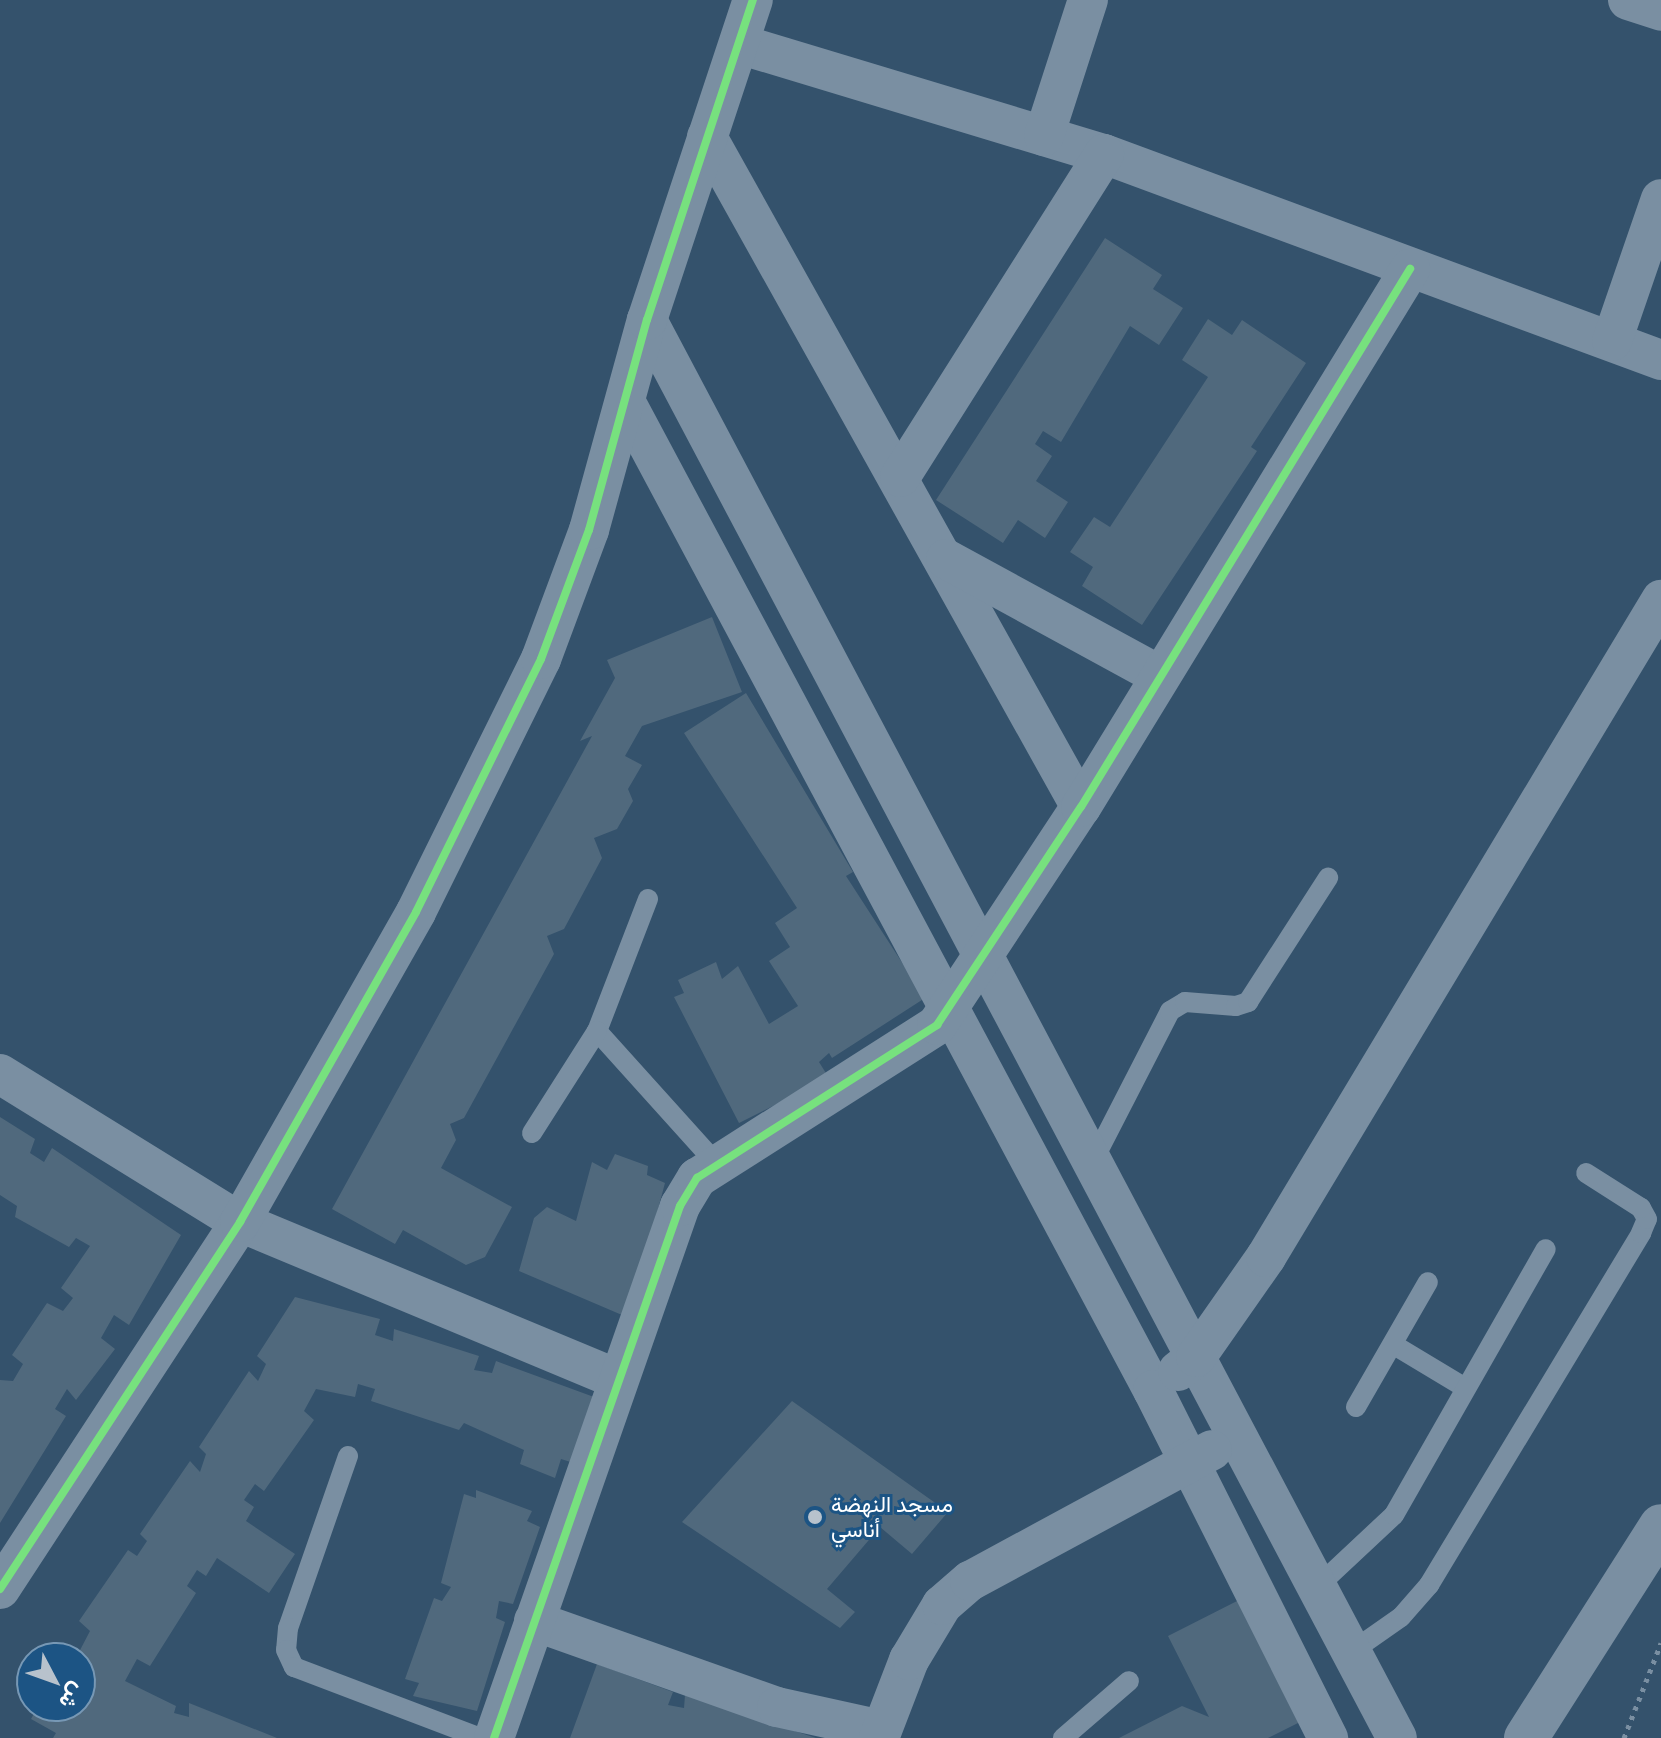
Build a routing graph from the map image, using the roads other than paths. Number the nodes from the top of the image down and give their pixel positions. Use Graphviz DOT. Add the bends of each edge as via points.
graph roads {
  1 [pos="753,0"];
  2 [pos="1088,0"];
  3 [pos="1628,0"];
  4 [pos="1661,11"];
  5 [pos="739,44"];
  6 [pos="1044,136"];
  7 [pos="707,137"];
  8 [pos="1104,154"];
  9 [pos="1661,199"];
  10 [pos="1410,269"];
  11 [pos="647,320"];
  12 [pos="1612,341"];
  13 [pos="1661,360"];
  14 [pos="627,405"];
  15 [pos="900,477"];
  16 [pos="946,559"];
  17 [pos="1661,600"];
  18 [pos="1159,675"];
  19 [pos="1081,807"];
  20 [pos="1328,878"];
  21 [pos="648,899"];
  22 [pos="984,961"];
  23 [pos="949,1009"];
  24 [pos="597,1031"];
  25 [pos="0,1074"];
  26 [pos="532,1133"];
  27 [pos="715,1162"];
  28 [pos="1092,1163"];
  29 [pos="1586,1173"];
  30 [pos="240,1222"];
  31 [pos="1546,1249"];
  32 [pos="1428,1282"];
  33 [pos="1394,1345"];
  34 [pos="1196,1357"];
  35 [pos="618,1379"];
  36 [pos="1464,1387"];
  37 [pos="1153,1390"];
  38 [pos="1356,1407"];
  39 [pos="1234,1438"];
  40 [pos="348,1456"];
  41 [pos="1188,1464"];
  42 [pos="1661,1526"];
  43 [pos="1317,1587"];
  44 [pos="0,1589"];
  45 [pos="534,1621"];
  46 [pos="1351,1652"];
  47 [pos="1129,1681"];
  48 [pos="890,1735"];
  49 [pos="481,1738"];
  50 [pos="494,1738"];
  51 [pos="1063,1738"];
  52 [pos="1328,1738"];
  53 [pos="1397,1738"];
  54 [pos="1526,1738"];
  1 -- 5 [label="street"];
  2 -- 6 [label="street"];
  3 -- 4 [label="street"];
  5 -- 6 [label="street"];
  5 -- 7 [label="street"];
  6 -- 8 [label="street"];
  7 -- 11 [label="street"];
  7 -- 15 [label="street"];
  8 -- 10 [label="street"];
  8 -- 15 [label="street"];
  9 -- 12 [label="street"];
  10 -- 12 [label="street"];
  10 -- 18 [label="street"];
  11 -- 14 [label="street"];
  11 -- 22 [label="street"];
  12 -- 13 [label="street"];
  14 -- 23 [label="street"];
  14 -- 30 [label="street" via="589,530 535,673 416,912"];
  15 -- 16 [label="street"];
  16 -- 18 [label="street"];
  16 -- 19 [label="street"];
  17 -- 34 [label="street" via="1328,1158"];
  18 -- 19 [label="street"];
  19 -- 22 [label="street"];
  20 -- 28 [label="lane" via="1248,1002 1185,1002 1170,1011"];
  21 -- 24 [label="lane"];
  22 -- 23 [label="street"];
  22 -- 28 [label="street"];
  23 -- 27 [label="street" via="907,1049"];
  23 -- 37 [label="street"];
  24 -- 26 [label="lane"];
  24 -- 27 [label="lane"];
  25 -- 30 [label="street"];
  27 -- 35 [label="street" via="680,1206"];
  28 -- 34 [label="street"];
  29 -- 46 [label="lane" via="1641,1208 1647,1219 1641,1233 1429,1585 1401,1617"];
  30 -- 35 [label="street"];
  30 -- 44 [label="street"];
  31 -- 36 [label="lane"];
  32 -- 33 [label="lane"];
  33 -- 36 [label="lane"];
  33 -- 38 [label="lane"];
  34 -- 37 [label="street"];
  34 -- 39 [label="street"];
  35 -- 45 [label="street"];
  36 -- 43 [label="lane" via="1394,1515"];
  37 -- 41 [label="street"];
  39 -- 41 [label="street"];
  39 -- 43 [label="street"];
  40 -- 49 [label="lane" via="288,1628 286,1650 294,1667"];
  41 -- 48 [label="street" via="970,1581 942,1605 920,1637"];
  41 -- 52 [label="street"];
  42 -- 54 [label="street"];
  43 -- 46 [label="street"];
  45 -- 48 [label="street" via="777,1707"];
  45 -- 50 [label="street"];
  46 -- 53 [label="street"];
  47 -- 51 [label="lane"];
}
